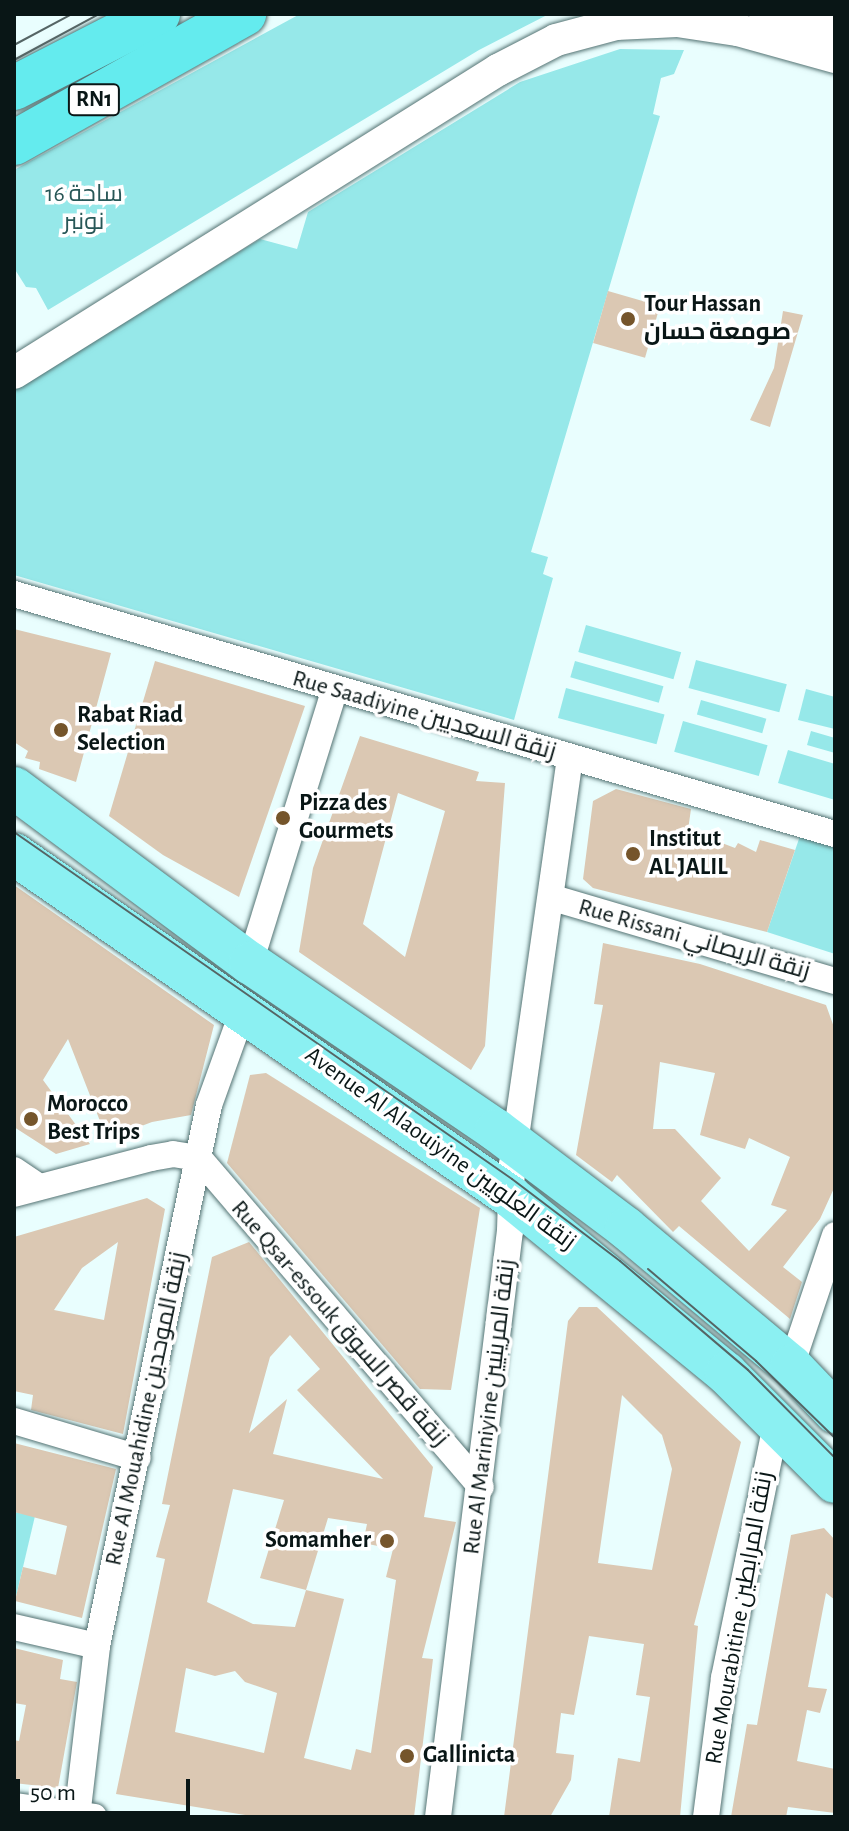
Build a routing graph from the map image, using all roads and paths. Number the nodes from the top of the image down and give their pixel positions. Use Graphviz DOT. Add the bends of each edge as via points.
graph roads {
  1 [pos="244,14"];
  2 [pos="578,14"];
  3 [pos="765,14"];
  4 [pos="152,17"];
  5 [pos="835,31"];
  6 [pos="173,56"];
  7 [pos="835,57"];
  8 [pos="14,88"];
  9 [pos="14,105"];
  10 [pos="14,121"];
  11 [pos="14,143"];
  12 [pos="14,350"];
  13 [pos="14,373"];
  14 [pos="14,594"];
  15 [pos="335,689"];
  16 [pos="570,758"];
  17 [pos="14,788"];
  18 [pos="835,834"];
  19 [pos="14,854"];
  20 [pos="553,898"];
  21 [pos="250,963"];
  22 [pos="835,981"];
  23 [pos="244,1008"];
  24 [pos="515,1145"];
  25 [pos="199,1158"];
  26 [pos="14,1170"];
  27 [pos="26,1190"];
  28 [pos="511,1197"];
  29 [pos="835,1235"];
  30 [pos="791,1366"];
  31 [pos="835,1412"];
  32 [pos="777,1420"];
  33 [pos="14,1421"];
  34 [pos="138,1458"];
  35 [pos="835,1482"];
  36 [pos="481,1487"];
  37 [pos="14,1627"];
  38 [pos="97,1646"];
  39 [pos="14,1806"];
  40 [pos="83,1816"];
  41 [pos="438,1817"];
  42 [pos="706,1817"];
  1 -- 6 [label="highway, RN1"];
  2 -- 12 [label="street" via="489,55"];
  3 -- 5 [label="street"];
  4 -- 8 [label="highway, RN1"];
  4 -- 9 [label="highway" via="121,45"];
  6 -- 10 [label="highway" via="131,59"];
  6 -- 11 [label="highway, RN1"];
  7 -- 13 [label="street" via="738,30 677,21 616,24 556,40 498,70"];
  14 -- 15 [label="street, Rue Saadiyine زنقة السعديين"];
  15 -- 16 [label="street, Rue Saadiyine زنقة السعديين"];
  15 -- 21 [label="street"];
  16 -- 18 [label="street, Rue Saadiyine زنقة السعديين"];
  16 -- 20 [label="street, Rue Al Mariniyine زنقة المرينيين"];
  17 -- 21 [label="main road, Avenue Al Alaouiyine زنقة العلويين"];
  19 -- 23 [label="main road, Avenue Al Alaouiyine زنقة العلويين"];
  20 -- 22 [label="street, Rue Rissani زنقة الريصاني"];
  20 -- 24 [label="street, Rue Al Mariniyine زنقة المرينيين"];
  21 -- 24 [label="main road, Avenue Al Alaouiyine زنقة العلويين"];
  23 -- 25 [label="street, Rue Al Mouahidine زنقة الموحدين" via="209,1105"];
  23 -- 28 [label="main road, Avenue Al Alaouiyine زنقة العلويين"];
  24 -- 28 [label="street, Rue Al Mariniyine زنقة المرينيين"];
  24 -- 30 [label="main road, Avenue Al Alaouiyine زنقة العلويين" via="667,1260"];
  25 -- 27 [label="street" via="173,1154"];
  25 -- 34 [label="street, Rue Al Mouahidine زنقة الموحدين"];
  25 -- 36 [label="street, Rue Qsar-essouk زنقة قصر السوق"];
  26 -- 27 [label="street"];
  28 -- 32 [label="main road, Avenue Al Alaouiyine زنقة العلويين" via="638,1296"];
  28 -- 36 [label="street, Rue Al Mariniyine زنقة المرينيين"];
  29 -- 30 [label="street"];
  30 -- 31 [label="main road, Avenue Al Alaouiyine زنقة العلويين"];
  32 -- 35 [label="main road, Avenue Al Alaouiyine زنقة العلويين"];
  32 -- 42 [label="street, Rue Mourabitine زنقة المرابطين" via="724,1678"];
  33 -- 34 [label="street"];
  34 -- 38 [label="street, Rue Al Mouahidine زنقة الموحدين"];
  36 -- 41 [label="street, Rue Al Mariniyine زنقة المرينيين"];
  37 -- 38 [label="street"];
  38 -- 40 [label="street, Rue Al Mouahidine زنقة الموحدين"];
  39 -- 40 [label="street"];
}
